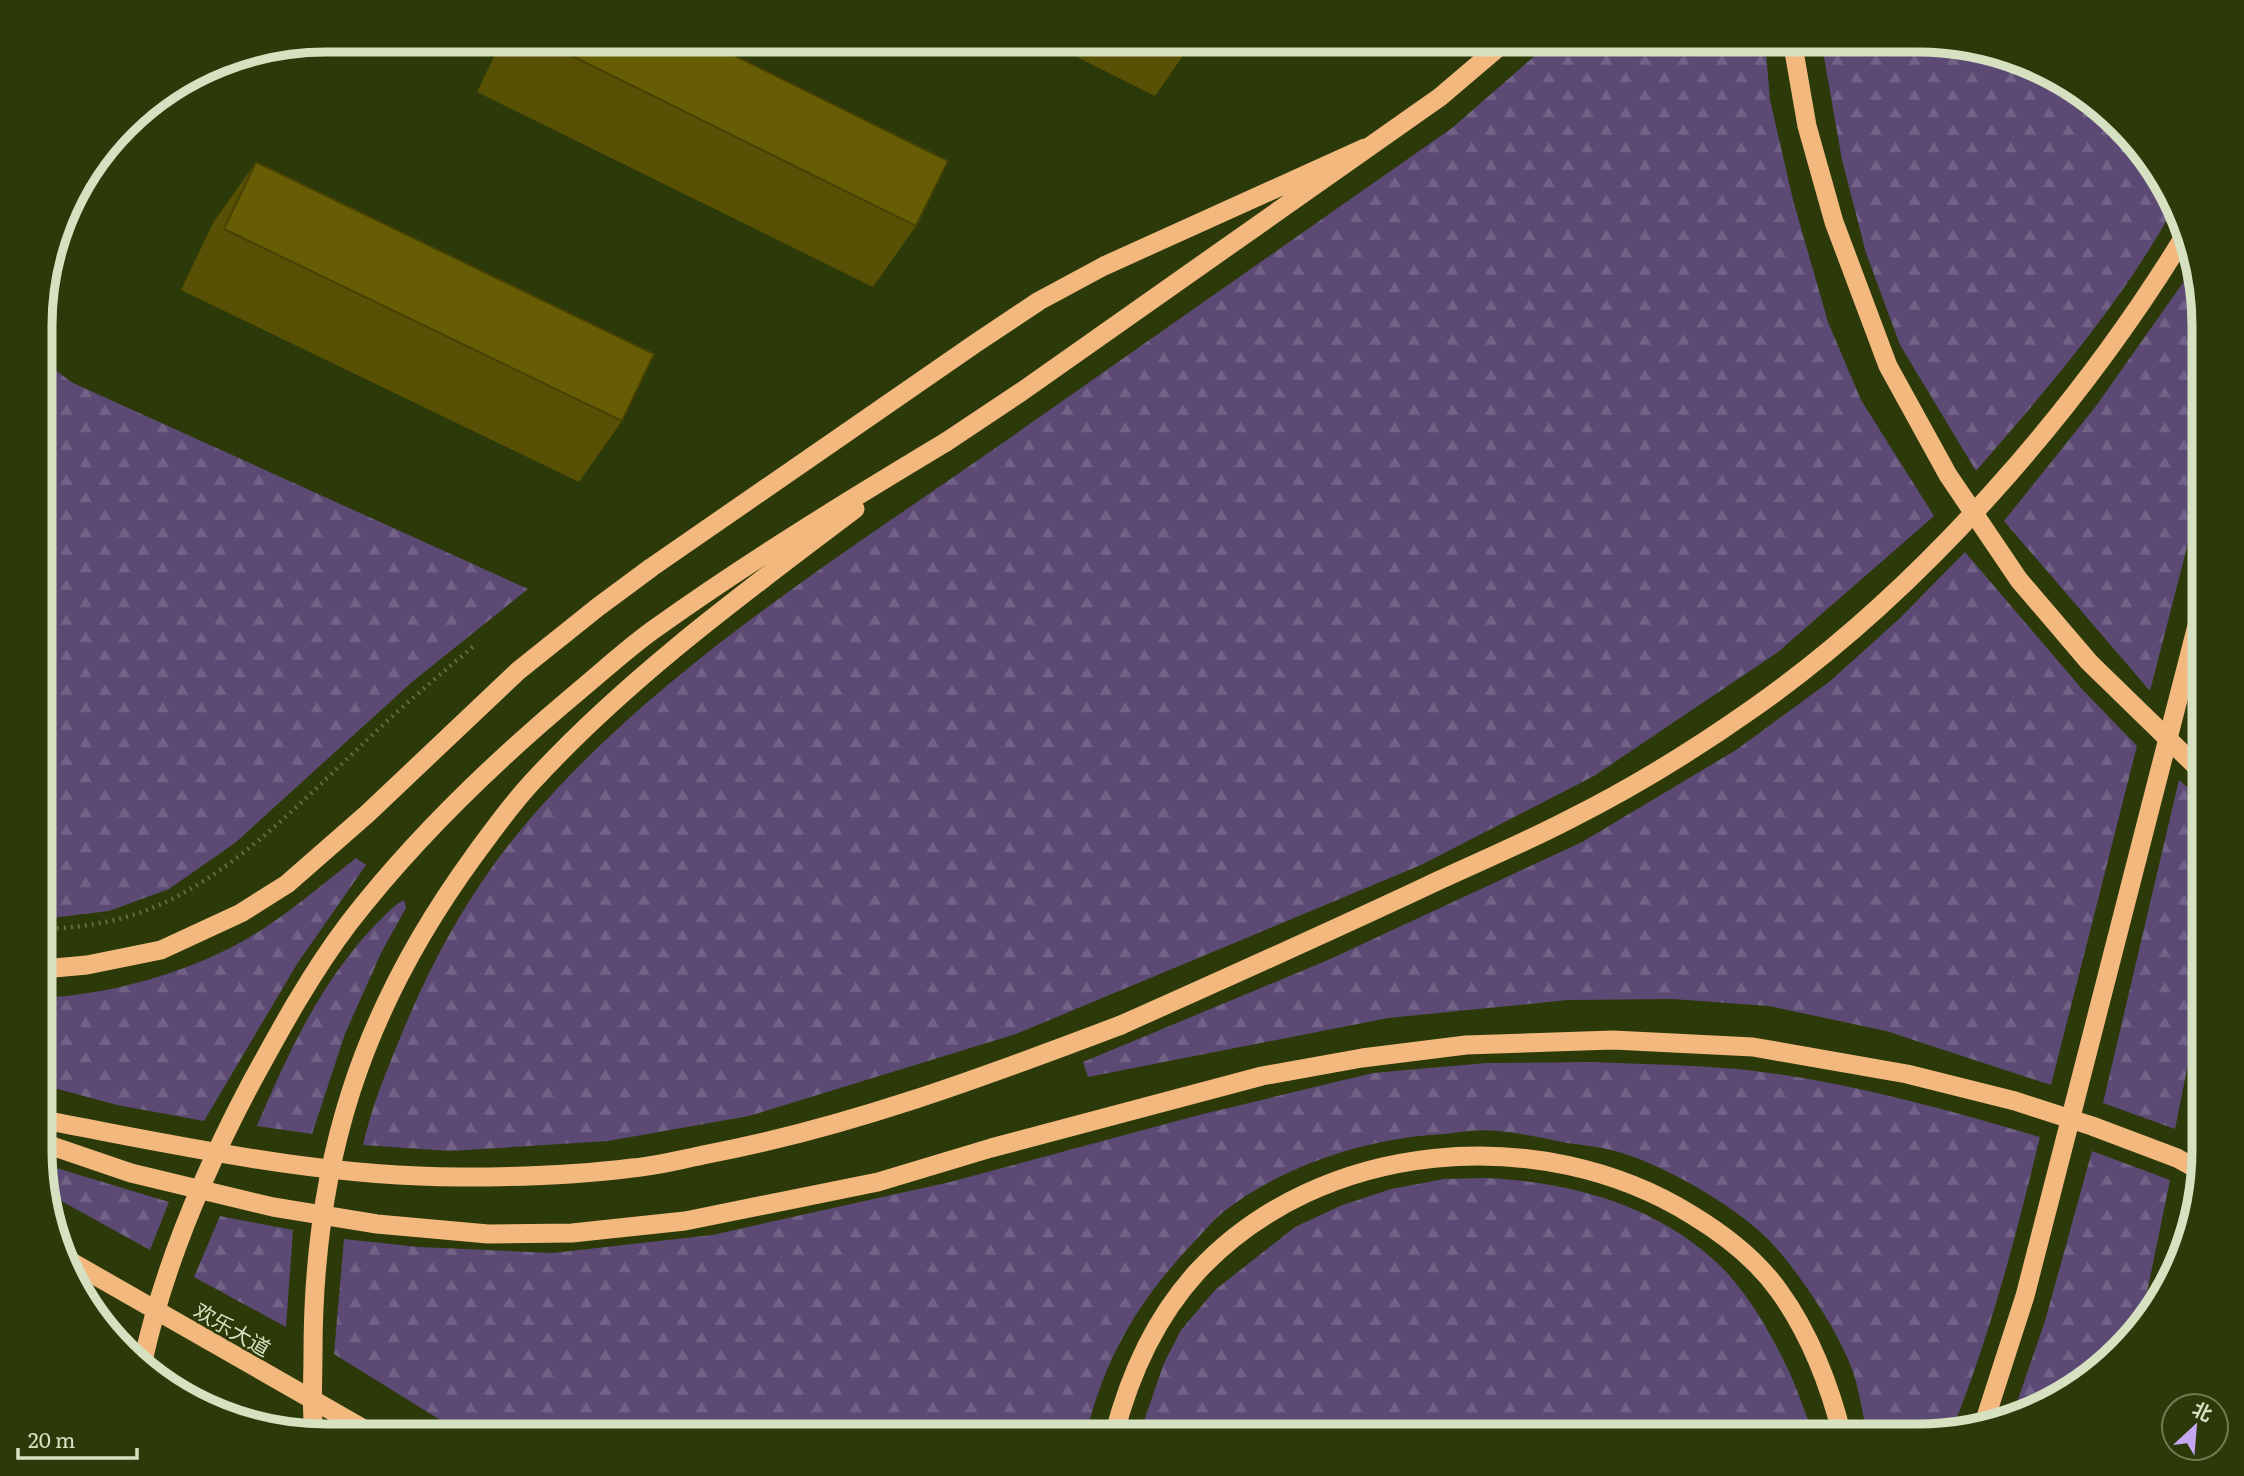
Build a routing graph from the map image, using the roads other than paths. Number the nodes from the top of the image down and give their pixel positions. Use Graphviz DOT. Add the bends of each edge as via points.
graph roads {
  1 [pos="1493,52"];
  2 [pos="1794,52"];
  3 [pos="1365,148"];
  4 [pos="2179,245"];
  5 [pos="946,442"];
  6 [pos="2192,645"];
  7 [pos="2192,762"];
  8 [pos="52,968"];
  9 [pos="52,1122"];
  10 [pos="52,1146"];
  11 [pos="2191,1166"];
  12 [pos="79,1266"];
  13 [pos="144,1354"];
  14 [pos="1987,1414"];
  15 [pos="314,1423"];
  16 [pos="355,1424"];
  17 [pos="1117,1424"];
  18 [pos="1838,1424"];
  1 -- 3 [label="highway" via="1440,97"];
  2 -- 7 [label="highway" via="1807,126 1834,222 1888,366 1948,475 2019,580 2080,652"];
  3 -- 5 [label="highway"];
  3 -- 8 [label="highway" via="1104,266 1029,308 888,402 652,566 517,671 287,884 240,913 161,950"];
  4 -- 9 [label="highway, bridge" via="2063,410 1990,493 1880,606 1756,706 1571,819 1121,1026 976,1080 853,1118 761,1144 634,1168 463,1178 374,1173 276,1162"];
  5 -- 13 [label="highway, bridge" via="794,534 651,631 484,775 395,868 315,974 232,1118 186,1222"];
  5 -- 15 [label="highway, bridge" via="769,574 626,691 534,780 428,922 367,1042 334,1148 316,1252"];
  6 -- 14 [label="highway, bridge" via="2025,1296"];
  10 -- 11 [label="highway" via="131,1173 286,1209 377,1224 488,1234 572,1233 685,1221 878,1182 1262,1076 1466,1045 1614,1041 1753,1047 1907,1074 2015,1101"];
  12 -- 16 [label="highway, 欢乐大道"];
  17 -- 18 [label="highway" via="1126,1390 1169,1306 1226,1245 1287,1203 1331,1182 1413,1161 1476,1156 1588,1168 1635,1184 1713,1227 1779,1290 1821,1370"];
}
